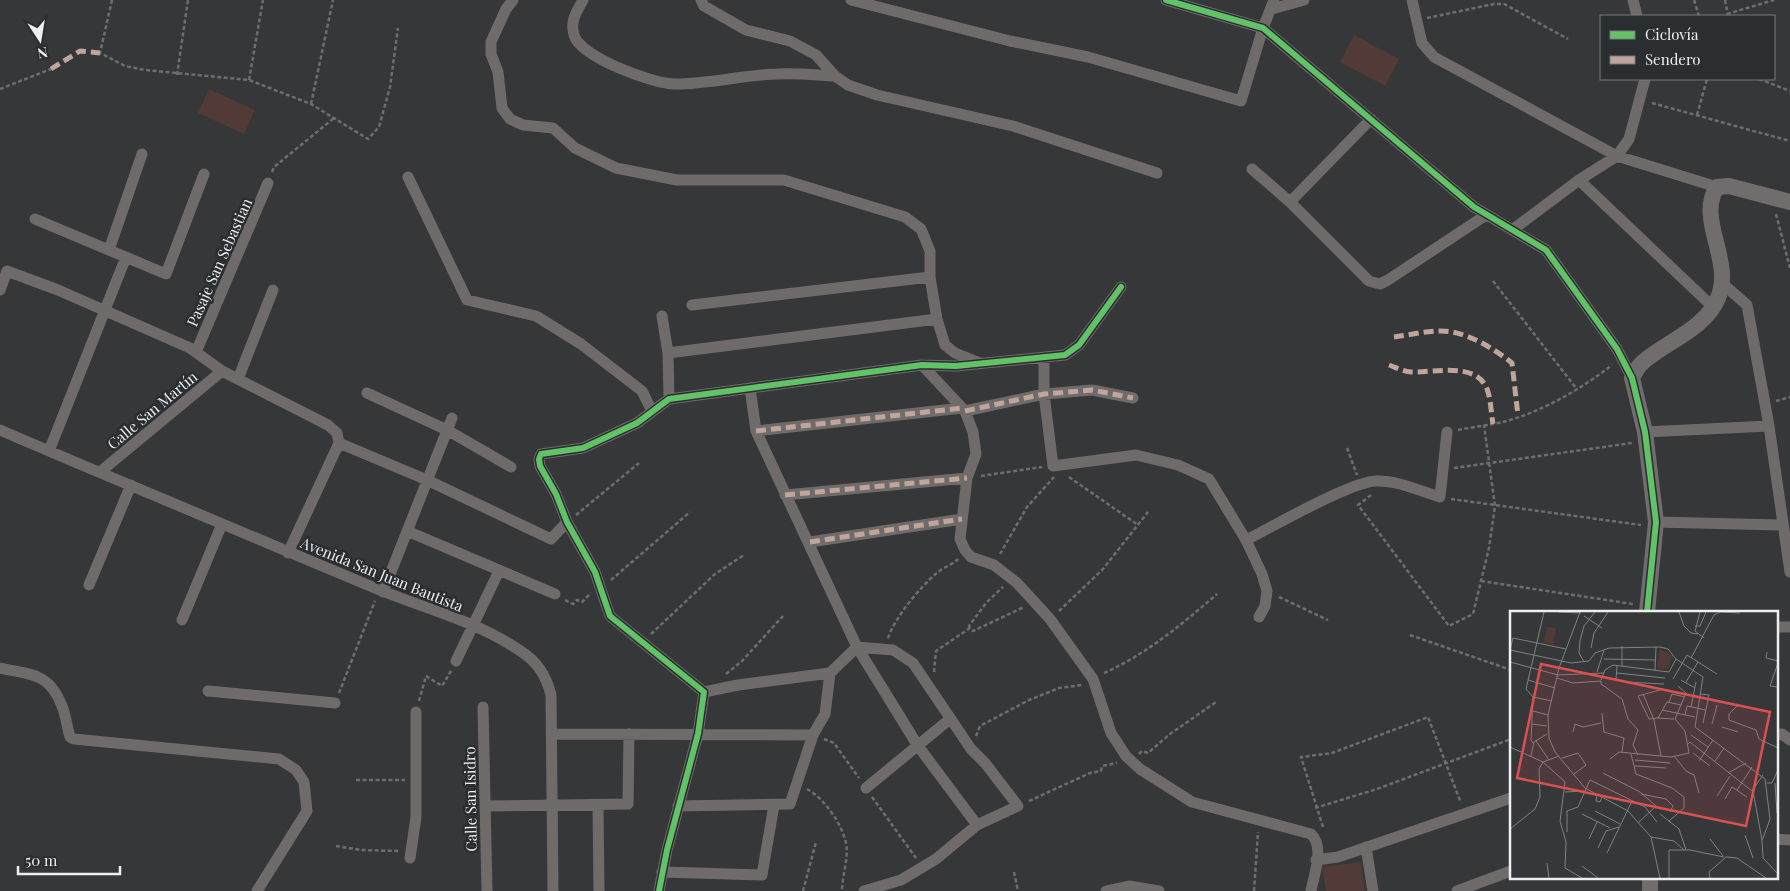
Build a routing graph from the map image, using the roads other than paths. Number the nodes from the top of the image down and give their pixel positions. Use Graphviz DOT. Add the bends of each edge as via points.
graph roads {
  1 [pos="513,0"];
  2 [pos="583,0"];
  3 [pos="700,0"];
  4 [pos="851,0"];
  5 [pos="1166,0"];
  6 [pos="1304,0"];
  7 [pos="1412,0"];
  8 [pos="1633,0"];
  9 [pos="1273,4"];
  10 [pos="895,5"];
  11 [pos="1637,15"];
  12 [pos="1263,28"];
  13 [pos="835,76"];
  14 [pos="1644,80"];
  15 [pos="1371,119"];
  16 [pos="142,154"];
  17 [pos="1617,156"];
  18 [pos="1252,169"];
  19 [pos="1157,172"];
  20 [pos="204,174"];
  21 [pos="408,178"];
  22 [pos="1579,180"];
  23 [pos="268,183"];
  24 [pos="1717,187"];
  25 [pos="1290,202"];
  26 [pos="1790,202"];
  27 [pos="1486,215"];
  28 [pos="35,219"];
  29 [pos="1512,230"];
  30 [pos="109,250"];
  31 [pos="126,257"];
  32 [pos="930,276"];
  33 [pos="1,280"];
  34 [pos="1723,284"];
  35 [pos="1121,287"];
  36 [pos="273,290"];
  37 [pos="692,305"];
  38 [pos="1714,308"];
  39 [pos="103,310"];
  40 [pos="662,316"];
  41 [pos="937,319"];
  42 [pos="196,352"];
  43 [pos="668,352"];
  44 [pos="1044,358"];
  45 [pos="982,363"];
  46 [pos="922,365"];
  47 [pos="222,371"];
  48 [pos="1632,378"];
  49 [pos="238,379"];
  50 [pos="750,388"];
  51 [pos="367,394"];
  52 [pos="1044,394"];
  53 [pos="1133,398"];
  54 [pos="670,399"];
  55 [pos="964,409"];
  56 [pos="652,411"];
  57 [pos="452,418"];
  58 [pos="1769,426"];
  59 [pos="0,430"];
  60 [pos="447,430"];
  61 [pos="756,431"];
  62 [pos="1446,432"];
  63 [pos="1646,437"];
  64 [pos="339,442"];
  65 [pos="49,451"];
  66 [pos="511,467"];
  67 [pos="100,472"];
  68 [pos="967,478"];
  69 [pos="427,480"];
  70 [pos="131,485"];
  71 [pos="785,495"];
  72 [pos="962,519"];
  73 [pos="567,522"];
  74 [pos="1656,522"];
  75 [pos="222,524"];
  76 [pos="1782,525"];
  77 [pos="407,531"];
  78 [pos="1246,540"];
  79 [pos="810,542"];
  80 [pos="288,553"];
  81 [pos="499,571"];
  82 [pos="1790,572"];
  83 [pos="89,585"];
  84 [pos="381,591"];
  85 [pos="555,594"];
  86 [pos="1648,609"];
  87 [pos="1258,617"];
  88 [pos="182,620"];
  89 [pos="474,626"];
  90 [pos="857,647"];
  91 [pos="456,661"];
  92 [pos="0,668"];
  93 [pos="830,673"];
  94 [pos="208,690"];
  95 [pos="704,692"];
  96 [pos="335,703"];
  97 [pos="483,707"];
  98 [pos="416,712"];
  99 [pos="950,719"];
  100 [pos="552,734"];
  101 [pos="629,734"];
  102 [pos="698,734"];
  103 [pos="1778,734"];
  104 [pos="813,735"];
  105 [pos="1790,740"];
  106 [pos="918,746"];
  107 [pos="866,788"];
  108 [pos="1510,798"];
  109 [pos="774,804"];
  110 [pos="552,805"];
  111 [pos="598,805"];
  112 [pos="485,806"];
  113 [pos="678,806"];
  114 [pos="977,825"];
  115 [pos="1366,847"];
  116 [pos="410,855"];
  117 [pos="1316,860"];
  118 [pos="1510,871"];
  119 [pos="662,872"];
  120 [pos="1650,878"];
  121 [pos="257,891"];
  122 [pos="487,891"];
  123 [pos="554,891"];
  124 [pos="599,891"];
  125 [pos="660,891"];
  126 [pos="864,891"];
  127 [pos="1106,891"];
  128 [pos="1158,891"];
  129 [pos="1311,891"];
  130 [pos="1373,891"];
  131 [pos="1457,891"];
  132 [pos="1650,891"];
  1 -- 32 [label="street" via="491,42 502,108 510,119 523,125 553,128 575,148 616,168 677,180 784,180 905,218 921,229 930,251"];
  2 -- 13 [label="street" via="572,21 574,38 603,61 639,75 673,84 777,74"];
  3 -- 13 [label="street" via="704,6 746,30 790,41 816,56"];
  4 -- 10 [label="street"];
  5 -- 12 [label="street"];
  6 -- 9 [label="street"];
  7 -- 17 [label="street" via="1422,43 1434,57"];
  8 -- 11 [label="street"];
  9 -- 12 [label="street"];
  10 -- 12 [label="street" via="1010,41 1088,57 1241,101"];
  12 -- 15 [label="street"];
  13 -- 19 [label="street" via="848,85 877,95 1013,126"];
  14 -- 17 [label="street" via="1629,140"];
  15 -- 25 [label="street"];
  15 -- 27 [label="street"];
  16 -- 30 [label="street"];
  17 -- 22 [label="street"];
  17 -- 24 [label="street"];
  18 -- 25 [label="street"];
  20 -- 31 [label="street" via="166,274"];
  21 -- 56 [label="street" via="467,300 536,316 581,344 642,391"];
  22 -- 29 [label="street"];
  22 -- 38 [label="street"];
  23 -- 42 [label="street, Pasaje San Sebastian"];
  24 -- 26 [label="street" via="1729,186"];
  24 -- 34 [label="street" via="1710,209 1722,263"];
  25 -- 27 [label="street" via="1369,281 1380,284"];
  27 -- 29 [label="street"];
  28 -- 30 [label="street"];
  29 -- 48 [label="street" via="1546,250 1617,349"];
  30 -- 31 [label="street"];
  31 -- 39 [label="street"];
  32 -- 37 [label="street"];
  32 -- 41 [label="street"];
  33 -- 39 [label="street" via="7,271"];
  34 -- 38 [label="street"];
  34 -- 58 [label="street" via="1747,305"];
  35 -- 44 [label="street" via="1079,344 1065,355"];
  36 -- 49 [label="street"];
  38 -- 48 [label="street" via="1641,363"];
  39 -- 42 [label="street"];
  39 -- 65 [label="street"];
  40 -- 43 [label="street"];
  41 -- 43 [label="street"];
  41 -- 45 [label="street" via="945,345"];
  42 -- 47 [label="street"];
  43 -- 54 [label="street"];
  44 -- 45 [label="street"];
  44 -- 52 [label="street"];
  45 -- 46 [label="street"];
  46 -- 50 [label="street"];
  46 -- 55 [label="street"];
  47 -- 49 [label="street"];
  47 -- 67 [label="street, Calle San Martín"];
  48 -- 63 [label="street"];
  49 -- 64 [label="street" via="328,426 337,433"];
  50 -- 54 [label="street"];
  50 -- 61 [label="street"];
  51 -- 60 [label="street"];
  52 -- 53 [label="street" via="1092,390"];
  52 -- 55 [label="street"];
  52 -- 78 [label="street" via="1057,468 1136,455 1178,465 1209,479"];
  54 -- 56 [label="street"];
  55 -- 61 [label="street"];
  55 -- 68 [label="street" via="973,432 976,454"];
  56 -- 73 [label="street" via="637,423 583,448 541,454 538,459 540,466"];
  57 -- 60 [label="street"];
  58 -- 63 [label="street"];
  58 -- 76 [label="street"];
  59 -- 65 [label="street, Avenida San Juan Bautista"];
  60 -- 66 [label="street"];
  60 -- 69 [label="street"];
  61 -- 71 [label="street"];
  62 -- 78 [label="street" via="1440,497 1375,481"];
  63 -- 74 [label="street"];
  64 -- 69 [label="street"];
  64 -- 80 [label="street"];
  65 -- 67 [label="street, Avenida San Juan Bautista"];
  67 -- 70 [label="street, Avenida San Juan Bautista"];
  68 -- 71 [label="street"];
  68 -- 72 [label="street"];
  69 -- 73 [label="street" via="551,539"];
  69 -- 77 [label="street"];
  70 -- 75 [label="street, Avenida San Juan Bautista"];
  70 -- 83 [label="street"];
  71 -- 79 [label="street"];
  72 -- 79 [label="street"];
  72 -- 117 [label="street" via="960,539 964,550 971,557 994,565 1012,579 1050,619 1093,679 1112,733 1140,769 1192,802 1311,834 1319,848"];
  73 -- 95 [label="street" via="595,572 610,616"];
  74 -- 76 [label="street"];
  74 -- 86 [label="street"];
  75 -- 80 [label="street, Avenida San Juan Bautista"];
  75 -- 88 [label="street"];
  76 -- 82 [label="street"];
  77 -- 81 [label="street"];
  77 -- 84 [label="street"];
  78 -- 87 [label="street" via="1267,591 1265,606"];
  79 -- 90 [label="street"];
  80 -- 84 [label="street, Avenida San Juan Bautista"];
  81 -- 85 [label="street"];
  81 -- 89 [label="street"];
  84 -- 89 [label="street, Avenida San Juan Bautista"];
  89 -- 91 [label="street"];
  89 -- 100 [label="street, Avenida San Juan Bautista" via="519,649 541,670 551,695"];
  90 -- 93 [label="street"];
  90 -- 99 [label="street" via="893,650 914,663"];
  90 -- 106 [label="street"];
  92 -- 121 [label="street" via="38,676 49,682 74,740 279,759 296,770 304,782 307,811"];
  93 -- 95 [label="street"];
  93 -- 104 [label="street" via="825,714"];
  94 -- 96 [label="street"];
  95 -- 102 [label="street"];
  97 -- 112 [label="street, Calle San Isidro"];
  98 -- 116 [label="street" via="416,817"];
  99 -- 106 [label="street"];
  99 -- 114 [label="street" via="1018,806"];
  100 -- 101 [label="street"];
  100 -- 110 [label="street, Avenida San Juan Bautista"];
  101 -- 102 [label="street"];
  101 -- 111 [label="street" via="628,804"];
  102 -- 104 [label="street"];
  102 -- 113 [label="street"];
  103 -- 105 [label="street"];
  104 -- 109 [label="street" via="790,804"];
  106 -- 107 [label="street"];
  106 -- 114 [label="street"];
  108 -- 115 [label="street"];
  109 -- 113 [label="street"];
  109 -- 119 [label="street" via="762,875"];
  110 -- 111 [label="street"];
  110 -- 112 [label="street"];
  110 -- 123 [label="street, Avenida San Juan Bautista"];
  111 -- 124 [label="street"];
  112 -- 122 [label="street, Calle San Isidro"];
  113 -- 119 [label="street"];
  114 -- 126 [label="street" via="936,859 901,880"];
  115 -- 117 [label="street" via="1338,857"];
  115 -- 130 [label="street"];
  117 -- 129 [label="street"];
  118 -- 131 [label="street"];
  119 -- 125 [label="street"];
  120 -- 132 [label="street"];
  127 -- 128 [label="street" via="1129,886"];
}
